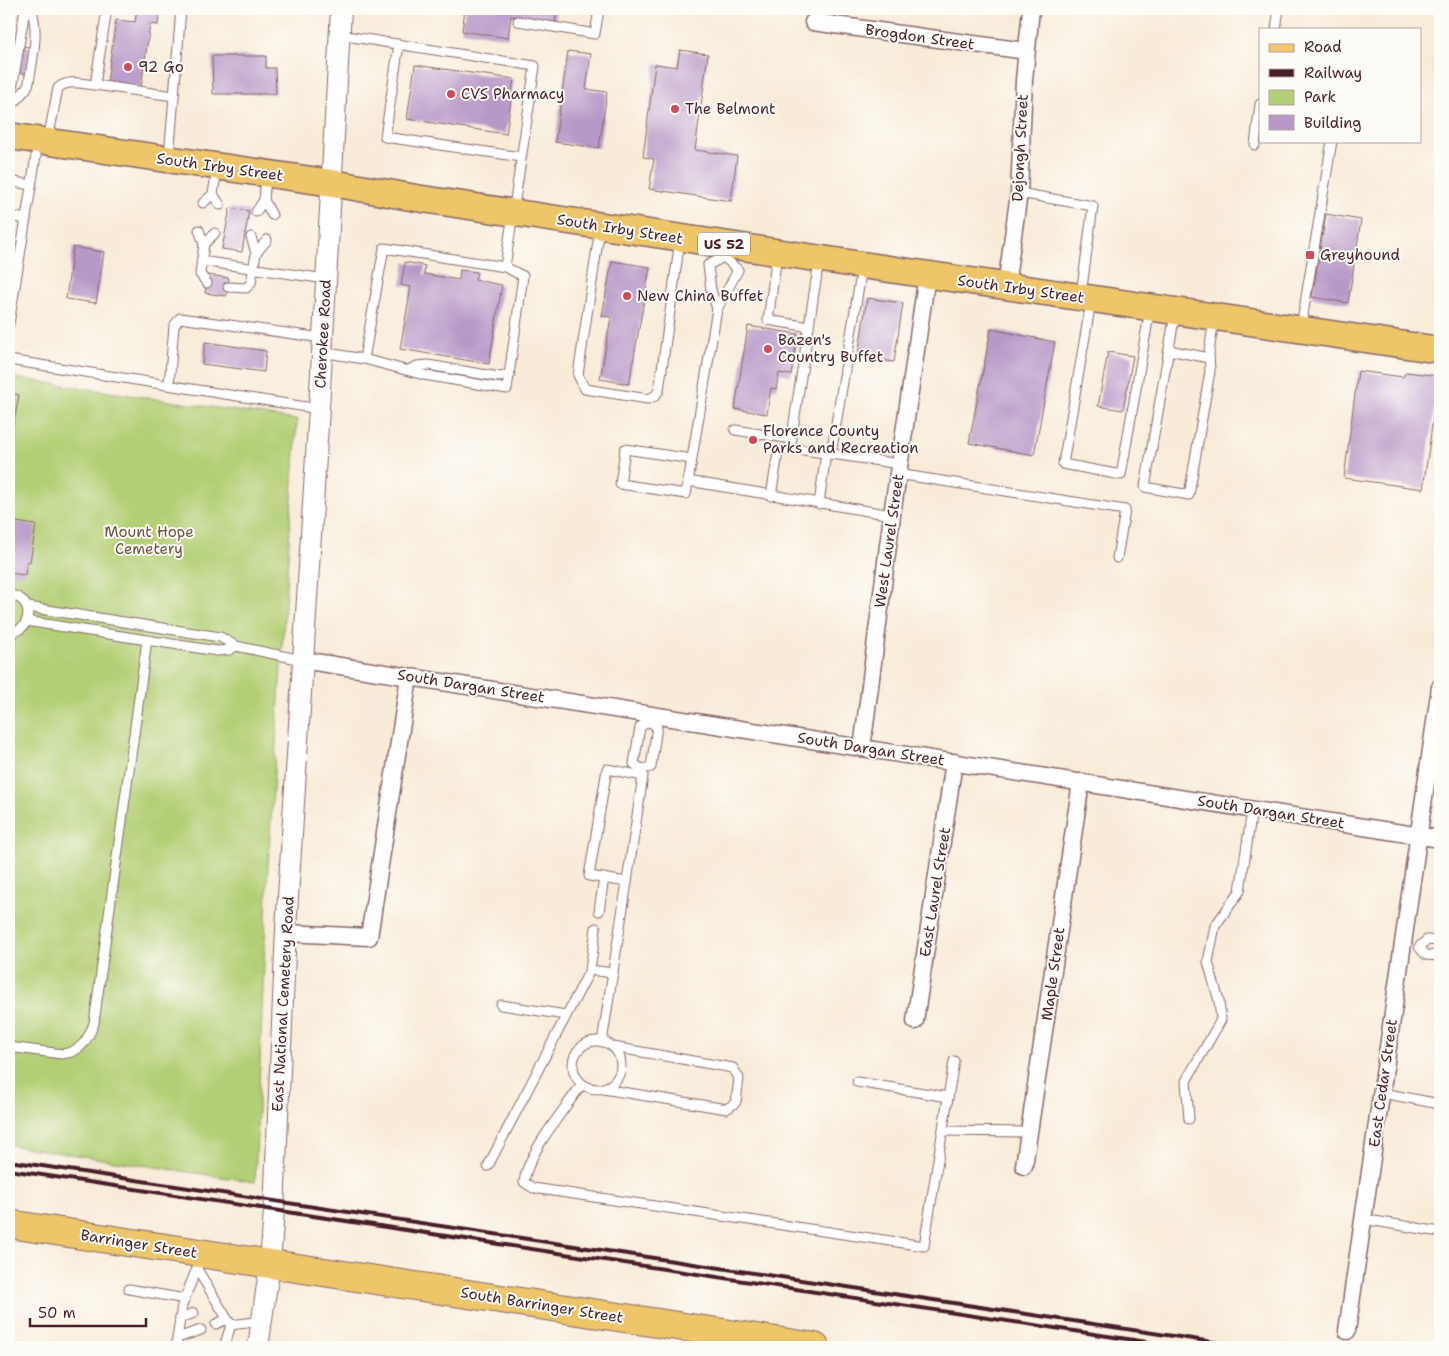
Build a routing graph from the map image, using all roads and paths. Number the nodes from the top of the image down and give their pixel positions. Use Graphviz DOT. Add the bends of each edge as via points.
graph roads {
  1 [pos="25,9"];
  2 [pos="31,9"];
  3 [pos="106,9"];
  4 [pos="181,9"];
  5 [pos="341,9"];
  6 [pos="600,9"];
  7 [pos="1030,9"];
  8 [pos="1279,9"];
  9 [pos="518,21"];
  10 [pos="813,22"];
  11 [pos="1276,28"];
  12 [pos="340,35"];
  13 [pos="399,44"];
  14 [pos="1026,51"];
  15 [pos="11,79"];
  16 [pos="95,85"];
  17 [pos="174,96"];
  18 [pos="9,108"];
  19 [pos="9,112"];
  20 [pos="1259,112"];
  21 [pos="9,136"];
  22 [pos="43,141"];
  23 [pos="1332,142"];
  24 [pos="1255,145"];
  25 [pos="521,157"];
  26 [pos="169,159"];
  27 [pos="217,166"];
  28 [pos="266,174"];
  29 [pos="9,181"];
  30 [pos="332,183"];
  31 [pos="31,185"];
  32 [pos="1019,193"];
  33 [pos="213,194"];
  34 [pos="264,200"];
  35 [pos="203,203"];
  36 [pos="220,204"];
  37 [pos="256,212"];
  38 [pos="512,212"];
  39 [pos="272,215"];
  40 [pos="9,216"];
  41 [pos="26,219"];
  42 [pos="600,226"];
  43 [pos="199,230"];
  44 [pos="215,233"];
  45 [pos="251,238"];
  46 [pos="680,238"];
  47 [pos="267,240"];
  48 [pos="204,244"];
  49 [pos="724,251"];
  50 [pos="778,252"];
  51 [pos="256,253"];
  52 [pos="819,259"];
  53 [pos="201,261"];
  54 [pos="862,265"];
  55 [pos="505,267"];
  56 [pos="253,268"];
  57 [pos="927,275"];
  58 [pos="326,279"];
  59 [pos="206,283"];
  60 [pos="228,286"];
  61 [pos="1006,286"];
  62 [pos="1086,298"];
  63 [pos="1150,308"];
  64 [pos="717,309"];
  65 [pos="1176,311"];
  66 [pos="1214,317"];
  67 [pos="9,324"];
  68 [pos="809,327"];
  69 [pos="1300,330"];
  70 [pos="321,345"];
  71 [pos="1169,350"];
  72 [pos="1440,350"];
  73 [pos="1209,358"];
  74 [pos="364,359"];
  75 [pos="9,360"];
  76 [pos="169,385"];
  77 [pos="319,408"];
  78 [pos="735,430"];
  79 [pos="791,443"];
  80 [pos="829,454"];
  81 [pos="692,459"];
  82 [pos="899,469"];
  83 [pos="688,481"];
  84 [pos="771,496"];
  85 [pos="819,504"];
  86 [pos="892,515"];
  87 [pos="1118,558"];
  88 [pos="9,595"];
  89 [pos="28,606"];
  90 [pos="26,621"];
  91 [pos="10,631"];
  92 [pos="148,640"];
  93 [pos="236,646"];
  94 [pos="9,649"];
  95 [pos="302,660"];
  96 [pos="409,676"];
  97 [pos="1440,687"];
  98 [pos="650,718"];
  99 [pos="862,748"];
  100 [pos="954,762"];
  101 [pos="642,772"];
  102 [pos="1081,782"];
  103 [pos="1252,810"];
  104 [pos="1418,836"];
  105 [pos="1440,839"];
  106 [pos="604,878"];
  107 [pos="627,882"];
  108 [pos="599,911"];
  109 [pos="596,928"];
  110 [pos="286,933"];
  111 [pos="1440,941"];
  112 [pos="1411,946"];
  113 [pos="1440,956"];
  114 [pos="590,970"];
  115 [pos="613,972"];
  116 [pos="501,1005"];
  117 [pos="566,1015"];
  118 [pos="915,1021"];
  119 [pos="602,1042"];
  120 [pos="9,1047"];
  121 [pos="613,1047"];
  122 [pos="954,1061"];
  123 [pos="857,1082"];
  124 [pos="582,1084"];
  125 [pos="603,1089"];
  126 [pos="1382,1093"];
  127 [pos="948,1096"];
  128 [pos="1440,1104"];
  129 [pos="1190,1119"];
  130 [pos="944,1131"];
  131 [pos="1030,1132"];
  132 [pos="488,1166"];
  133 [pos="1024,1166"];
  134 [pos="1363,1220"];
  135 [pos="9,1224"];
  136 [pos="1440,1232"];
  137 [pos="200,1261"];
  138 [pos="270,1264"];
  139 [pos="129,1289"];
  140 [pos="184,1299"];
  141 [pos="194,1313"];
  142 [pos="180,1318"];
  143 [pos="262,1321"];
  144 [pos="229,1322"];
  145 [pos="216,1324"];
  146 [pos="201,1330"];
  147 [pos="1347,1331"];
  148 [pos="176,1343"];
  149 [pos="224,1347"];
  150 [pos="258,1347"];
  151 [pos="815,1347"];
  1 -- 15 [label="lane"];
  2 -- 18 [label="lane" via="34,40 29,83"];
  3 -- 16 [label="lane"];
  4 -- 17 [label="lane"];
  5 -- 12 [label="street, Cherokee Road"];
  6 -- 9 [label="lane" via="595,34"];
  7 -- 14 [label="street, Dejongh Street"];
  8 -- 11 [label="lane"];
  10 -- 14 [label="street, Brogdon Street"];
  12 -- 13 [label="lane"];
  12 -- 30 [label="street, Cherokee Road"];
  13 -- 25 [label="lane" via="535,66"];
  13 -- 25 [label="lane" via="385,137"];
  14 -- 32 [label="street, Dejongh Street"];
  15 -- 18 [label="lane"];
  16 -- 17 [label="lane"];
  16 -- 22 [label="lane" via="70,83 58,88"];
  17 -- 26 [label="lane"];
  18 -- 19 [label="lane"];
  20 -- 24 [label="lane"];
  21 -- 22 [label="main road, South Irby Street / US 52"];
  22 -- 26 [label="main road, South Irby Street / US 52"];
  22 -- 31 [label="lane"];
  23 -- 69 [label="lane"];
  25 -- 38 [label="lane"];
  26 -- 27 [label="main road, South Irby Street / US 52"];
  27 -- 28 [label="main road, South Irby Street / US 52"];
  27 -- 33 [label="lane"];
  28 -- 30 [label="main road, South Irby Street / US 52"];
  28 -- 34 [label="lane"];
  29 -- 31 [label="lane"];
  30 -- 38 [label="main road, South Irby Street / US 52"];
  30 -- 58 [label="street, Cherokee Road"];
  31 -- 41 [label="lane"];
  32 -- 61 [label="street, Dejongh Street"];
  32 -- 62 [label="lane" via="1093,206"];
  33 -- 35 [label="lane"];
  33 -- 36 [label="lane"];
  34 -- 37 [label="lane"];
  34 -- 39 [label="lane"];
  38 -- 42 [label="main road, South Irby Street / US 52"];
  38 -- 55 [label="lane"];
  40 -- 41 [label="lane"];
  41 -- 67 [label="lane"];
  42 -- 46 [label="main road, South Irby Street / US 52"];
  42 -- 46 [label="lane" via="578,375 585,389 648,399 656,396 659,390"];
  43 -- 48 [label="lane"];
  44 -- 48 [label="lane"];
  45 -- 51 [label="lane"];
  46 -- 49 [label="main road, South Irby Street / US 52"];
  47 -- 51 [label="lane"];
  48 -- 53 [label="lane"];
  49 -- 50 [label="main road, South Irby Street / US 52"];
  49 -- 64 [label="lane" via="708,265"];
  49 -- 64 [label="lane" via="738,270"];
  50 -- 52 [label="main road, South Irby Street / US 52"];
  50 -- 68 [label="lane" via="768,320"];
  51 -- 56 [label="lane"];
  52 -- 54 [label="main road, South Irby Street / US 52"];
  52 -- 68 [label="lane"];
  53 -- 56 [label="lane"];
  53 -- 59 [label="lane" via="200,274"];
  54 -- 57 [label="main road, South Irby Street / US 52"];
  54 -- 80 [label="lane"];
  55 -- 74 [label="lane" via="384,248"];
  55 -- 74 [label="lane" via="524,276 507,389 424,375"];
  56 -- 58 [label="lane"];
  56 -- 60 [label="lane" via="251,283 246,288"];
  57 -- 61 [label="main road, South Irby Street / US 52"];
  57 -- 82 [label="street, West Laurel Street"];
  58 -- 70 [label="street, Cherokee Road"];
  61 -- 62 [label="main road, South Irby Street / US 52"];
  62 -- 63 [label="main road, South Irby Street / US 52"];
  62 -- 63 [label="lane" via="1064,464 1122,475"];
  63 -- 65 [label="main road, South Irby Street / US 52"];
  64 -- 81 [label="lane"];
  65 -- 66 [label="main road, South Irby Street / US 52"];
  65 -- 71 [label="lane"];
  66 -- 69 [label="main road, South Irby Street / US 52"];
  66 -- 73 [label="lane"];
  68 -- 79 [label="lane"];
  69 -- 72 [label="main road, South Irby Street / US 52"];
  70 -- 74 [label="lane"];
  70 -- 76 [label="lane" via="180,318 174,326"];
  70 -- 77 [label="street, Cherokee Road"];
  71 -- 73 [label="lane"];
  71 -- 73 [label="lane" via="1145,488 1189,495 1210,371"];
  75 -- 76 [label="lane"];
  76 -- 77 [label="lane"];
  77 -- 95 [label="street, Cherokee Road"];
  78 -- 79 [label="lane"];
  79 -- 80 [label="lane"];
  79 -- 84 [label="lane" via="778,452"];
  80 -- 82 [label="lane"];
  80 -- 85 [label="lane"];
  81 -- 83 [label="lane"];
  81 -- 83 [label="lane" via="625,449 620,484 686,494"];
  82 -- 86 [label="street, West Laurel Street"];
  82 -- 87 [label="lane" via="1125,510"];
  83 -- 84 [label="lane"];
  84 -- 85 [label="lane"];
  85 -- 86 [label="lane"];
  86 -- 99 [label="street, West Laurel Street"];
  88 -- 89 [label="lane" via="16,596"];
  89 -- 90 [label="lane"];
  89 -- 93 [label="lane" via="220,637"];
  90 -- 91 [label="lane" via="22,627"];
  90 -- 92 [label="lane"];
  91 -- 94 [label="lane"];
  92 -- 93 [label="lane" via="217,651"];
  92 -- 120 [label="lane" via="94,1023 82,1045 69,1053"];
  93 -- 95 [label="lane"];
  95 -- 96 [label="street, South Dargan Street"];
  95 -- 110 [label="street, East National Cemetery Road"];
  96 -- 98 [label="street, South Dargan Street"];
  96 -- 110 [label="street" via="369,937"];
  97 -- 104 [label="street, East Cedar Street"];
  98 -- 99 [label="street, South Dargan Street"];
  98 -- 101 [label="lane" via="657,727 651,767"];
  98 -- 101 [label="lane" via="640,727 634,764"];
  99 -- 100 [label="street, South Dargan Street"];
  100 -- 102 [label="street, South Dargan Street"];
  100 -- 118 [label="street, East Laurel Street"];
  101 -- 106 [label="lane" via="608,769 589,876"];
  101 -- 107 [label="lane"];
  102 -- 103 [label="street, South Dargan Street"];
  102 -- 131 [label="street, Maple Street"];
  103 -- 104 [label="street, South Dargan Street"];
  103 -- 129 [label="lane" via="1240,891 1216,926 1208,962 1221,1020 1186,1081"];
  104 -- 105 [label="street, South Dargan Street"];
  104 -- 112 [label="street, East Cedar Street"];
  106 -- 107 [label="lane"];
  106 -- 108 [label="lane"];
  107 -- 115 [label="lane"];
  109 -- 114 [label="lane"];
  110 -- 138 [label="street, East National Cemetery Road"];
  111 -- 112 [label="lane" via="1427,940"];
  112 -- 113 [label="lane" via="1426,955"];
  112 -- 126 [label="street, East Cedar Street"];
  114 -- 115 [label="lane"];
  114 -- 117 [label="lane"];
  115 -- 119 [label="lane"];
  116 -- 117 [label="lane"];
  117 -- 132 [label="lane"];
  119 -- 121 [label="lane"];
  119 -- 124 [label="lane" via="587,1044 576,1055 574,1070"];
  121 -- 125 [label="lane" via="618,1052 622,1067 616,1081"];
  121 -- 125 [label="lane" via="733,1068 739,1078 736,1102 727,1109"];
  122 -- 127 [label="lane"];
  123 -- 127 [label="lane"];
  124 -- 125 [label="lane" via="596,1090"];
  124 -- 130 [label="lane" via="546,1134 526,1171 524,1182 533,1188 924,1246"];
  126 -- 128 [label="lane"];
  126 -- 134 [label="street, East Cedar Street"];
  127 -- 130 [label="lane"];
  130 -- 131 [label="lane"];
  131 -- 133 [label="street, Maple Street"];
  134 -- 136 [label="lane"];
  134 -- 147 [label="street, East Cedar Street"];
  135 -- 137 [label="highway, Barringer Street"];
  137 -- 138 [label="highway, Barringer Street"];
  137 -- 140 [label="lane"];
  137 -- 144 [label="lane" via="215,1305"];
  138 -- 143 [label="street, East National Cemetery Road"];
  138 -- 151 [label="highway, South Barringer Street"];
  139 -- 140 [label="lane"];
  140 -- 142 [label="lane"];
  141 -- 142 [label="lane"];
  142 -- 148 [label="lane"];
  143 -- 144 [label="lane"];
  143 -- 150 [label="street, East National Cemetery Road"];
  144 -- 145 [label="lane"];
  144 -- 149 [label="lane"];
  146 -- 148 [label="lane"];
}
